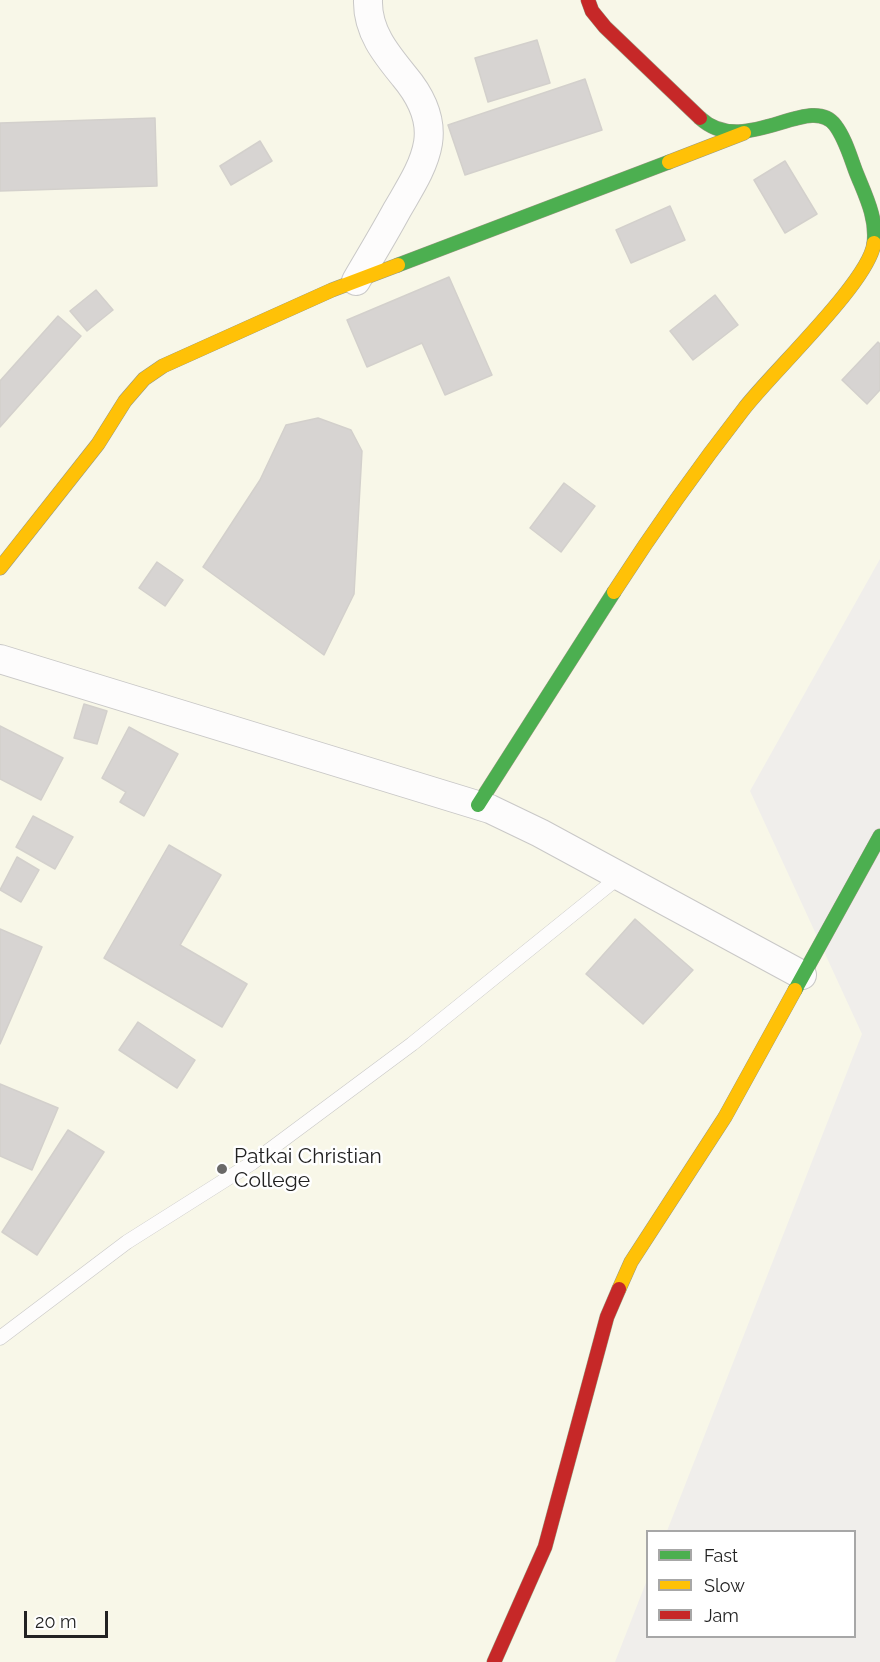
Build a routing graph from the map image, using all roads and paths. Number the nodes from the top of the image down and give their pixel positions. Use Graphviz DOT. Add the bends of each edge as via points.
graph roads {
  1 [pos="368,0"];
  2 [pos="588,0"];
  3 [pos="744,133"];
  4 [pos="356,281"];
  5 [pos="0,568"];
  6 [pos="0,659"];
  7 [pos="478,805"];
  8 [pos="880,836"];
  9 [pos="620,876"];
  10 [pos="802,975"];
  11 [pos="0,1338"];
  12 [pos="494,1662"];
  1 -- 4 [label="street" via="374,33 385,54 422,103 428,143 410,187"];
  2 -- 3 [label="street" via="605,27 708,125 725,132"];
  3 -- 4 [label="street"];
  3 -- 7 [label="street" via="803,116 822,117 834,123 872,212 873,252 836,304 744,408 646,542"];
  4 -- 5 [label="street" via="163,366 144,379"];
  6 -- 7 [label="street"];
  7 -- 9 [label="street"];
  8 -- 10 [label="street"];
  9 -- 10 [label="street"];
  9 -- 11 [label="lane" via="412,1044 262,1156 127,1242"];
  10 -- 12 [label="street" via="725,1117 631,1262 607,1317 545,1547"];
}
